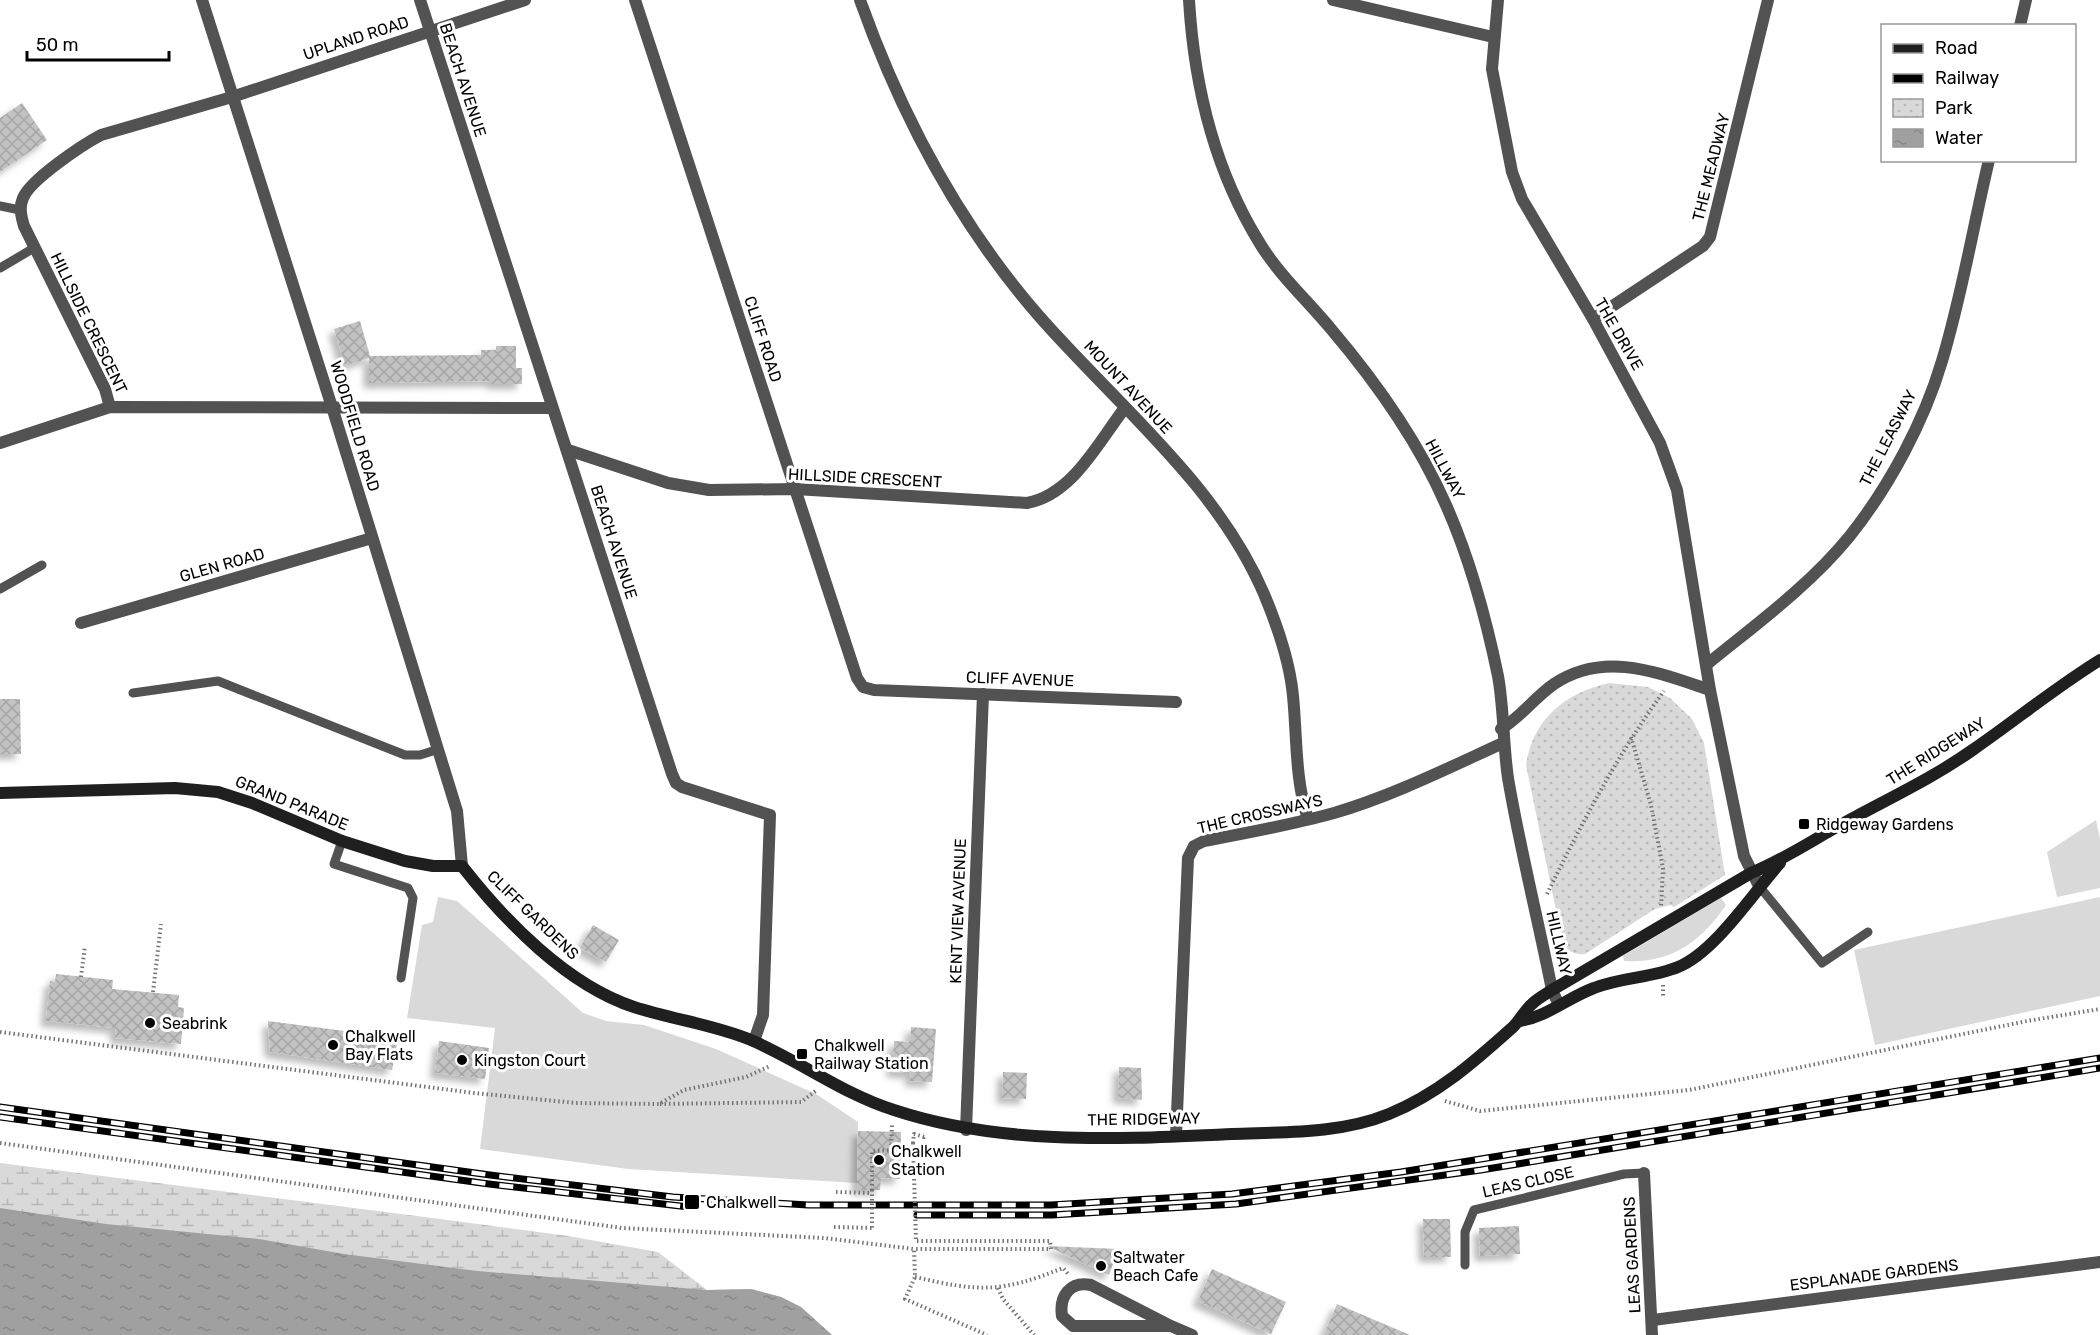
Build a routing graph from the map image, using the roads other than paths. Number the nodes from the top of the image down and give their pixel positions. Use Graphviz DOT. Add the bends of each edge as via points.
graph roads {
  1 [pos="202,0"];
  2 [pos="420,0"];
  3 [pos="525,0"];
  4 [pos="635,0"];
  5 [pos="860,0"];
  6 [pos="1189,0"];
  7 [pos="1333,0"];
  8 [pos="1498,0"];
  9 [pos="1768,0"];
  10 [pos="2026,0"];
  11 [pos="2020,24"];
  12 [pos="430,31"];
  13 [pos="1493,37"];
  14 [pos="232,96"];
  15 [pos="1989,162"];
  16 [pos="0,206"];
  17 [pos="20,210"];
  18 [pos="34,248"];
  19 [pos="0,268"];
  20 [pos="1593,320"];
  21 [pos="110,407"];
  22 [pos="332,407"];
  23 [pos="552,408"];
  24 [pos="1124,409"];
  25 [pos="0,442"];
  26 [pos="568,450"];
  27 [pos="795,489"];
  28 [pos="372,538"];
  29 [pos="42,565"];
  30 [pos="0,589"];
  31 [pos="81,623"];
  32 [pos="2100,660"];
  33 [pos="1706,665"];
  34 [pos="864,687"];
  35 [pos="1710,690"];
  36 [pos="133,693"];
  37 [pos="983,694"];
  38 [pos="1176,702"];
  39 [pos="1501,729"];
  40 [pos="1503,743"];
  41 [pos="436,750"];
  42 [pos="0,793"];
  43 [pos="1308,819"];
  44 [pos="342,842"];
  45 [pos="1783,860"];
  46 [pos="462,866"];
  47 [pos="1751,873"];
  48 [pos="1759,886"];
  49 [pos="1868,932"];
  50 [pos="400,978"];
  51 [pos="1552,990"];
  52 [pos="1559,1005"];
  53 [pos="1519,1021"];
  54 [pos="754,1041"];
  55 [pos="966,1130"];
  56 [pos="1176,1136"];
  57 [pos="1644,1173"];
  58 [pos="2100,1262"];
  59 [pos="1465,1265"];
  60 [pos="1653,1320"];
  61 [pos="1171,1326"];
  62 [pos="1192,1335"];
  63 [pos="1652,1335"];
  1 -- 14 [label="street, WOODFIELD ROAD"];
  2 -- 12 [label="street, BEACH AVENUE"];
  3 -- 12 [label="street, UPLAND ROAD"];
  4 -- 27 [label="street, CLIFF ROAD"];
  5 -- 24 [label="street, MOUNT AVENUE" via="885,69 926,155 982,246 1038,315"];
  6 -- 39 [label="street, HILLWAY" via="1198,80 1210,132 1245,217 1283,276 1374,382 1412,442 1461,538 1498,678"];
  7 -- 13 [label="street"];
  8 -- 13 [label="street, THE DRIVE"];
  9 -- 20 [label="street, THE MEADWAY" via="1710,237 1703,246"];
  10 -- 11 [label="street"];
  12 -- 14 [label="street, UPLAND ROAD"];
  12 -- 23 [label="street, BEACH AVENUE"];
  13 -- 20 [label="street, THE DRIVE" via="1492,69 1512,172 1527,208"];
  14 -- 17 [label="street" via="101,135 81,146 28,189"];
  14 -- 22 [label="street, WOODFIELD ROAD"];
  15 -- 33 [label="street, THE LEASWAY" via="1942,361 1899,459 1862,519 1827,561"];
  16 -- 17 [label="lane"];
  17 -- 18 [label="street, HILLSIDE CRESCENT"];
  18 -- 19 [label="lane"];
  18 -- 21 [label="street, HILLSIDE CRESCENT" via="105,389"];
  20 -- 33 [label="street, THE DRIVE" via="1660,443 1677,490"];
  21 -- 22 [label="street, HILLSIDE CRESCENT"];
  21 -- 25 [label="street"];
  22 -- 23 [label="street, HILLSIDE CRESCENT"];
  22 -- 28 [label="street, WOODFIELD ROAD"];
  23 -- 26 [label="street, BEACH AVENUE"];
  24 -- 27 [label="street, HILLSIDE CRESCENT" via="1072,477 1044,500 1027,503"];
  24 -- 43 [label="street, MOUNT AVENUE" via="1206,498 1264,594 1289,667 1302,797"];
  26 -- 27 [label="street, HILLSIDE CRESCENT" via="668,483 709,490"];
  26 -- 54 [label="street, BEACH AVENUE" via="676,783 770,815 763,1015"];
  27 -- 34 [label="street, CLIFF ROAD" via="856,678"];
  28 -- 31 [label="street, GLEN ROAD"];
  28 -- 41 [label="street, WOODFIELD ROAD"];
  29 -- 30 [label="lane"];
  32 -- 45 [label="street, THE RIDGEWAY" via="1912,789 1854,817"];
  33 -- 35 [label="street, THE DRIVE"];
  34 -- 37 [label="street, CLIFF AVENUE"];
  35 -- 39 [label="street" via="1651,669 1608,666 1572,674 1554,684"];
  35 -- 47 [label="street" via="1744,856"];
  36 -- 41 [label="lane" via="218,681 405,755"];
  37 -- 38 [label="street, CLIFF AVENUE"];
  37 -- 55 [label="street, KENT VIEW AVENUE"];
  39 -- 40 [label="street, HILLWAY"];
  40 -- 43 [label="street, THE CROSSWAYS" via="1376,798"];
  40 -- 51 [label="street, HILLWAY"];
  41 -- 46 [label="street, WOODFIELD ROAD" via="457,811"];
  42 -- 44 [label="street, GRAND PARADE" via="175,788 218,792"];
  43 -- 56 [label="street, THE CROSSWAYS" via="1204,841 1194,846 1188,858"];
  44 -- 46 [label="street, GRAND PARADE" via="405,861"];
  44 -- 50 [label="lane" via="334,864 408,888 413,898"];
  45 -- 47 [label="street, THE RIDGEWAY"];
  45 -- 48 [label="street, THE RIDGEWAY"];
  46 -- 54 [label="street, CLIFF GARDENS" via="550,958 576,978 632,1006 716,1026"];
  47 -- 48 [label="street"];
  47 -- 51 [label="street, THE RIDGEWAY"];
  48 -- 49 [label="lane" via="1822,963"];
  48 -- 52 [label="street, THE RIDGEWAY" via="1712,944 1696,957 1678,967 1609,982"];
  51 -- 52 [label="street, HILLWAY"];
  51 -- 53 [label="street, THE RIDGEWAY" via="1531,1004"];
  52 -- 53 [label="street, THE RIDGEWAY" via="1538,1018"];
  53 -- 56 [label="street, THE RIDGEWAY" via="1455,1078 1388,1114 1332,1128"];
  54 -- 55 [label="street, THE RIDGEWAY" via="861,1097"];
  55 -- 56 [label="street, THE RIDGEWAY" via="1029,1136"];
  57 -- 59 [label="lane, LEAS CLOSE" via="1624,1174 1474,1210 1465,1232"];
  57 -- 60 [label="street, LEAS GARDENS"];
  58 -- 60 [label="street, ESPLANADE GARDENS"];
  60 -- 63 [label="street, LEAS GARDENS"];
  61 -- 61 [label="street" via="1073,1326 1062,1316 1060,1306 1066,1291 1076,1285 1091,1285"];
  61 -- 62 [label="street"];
}
